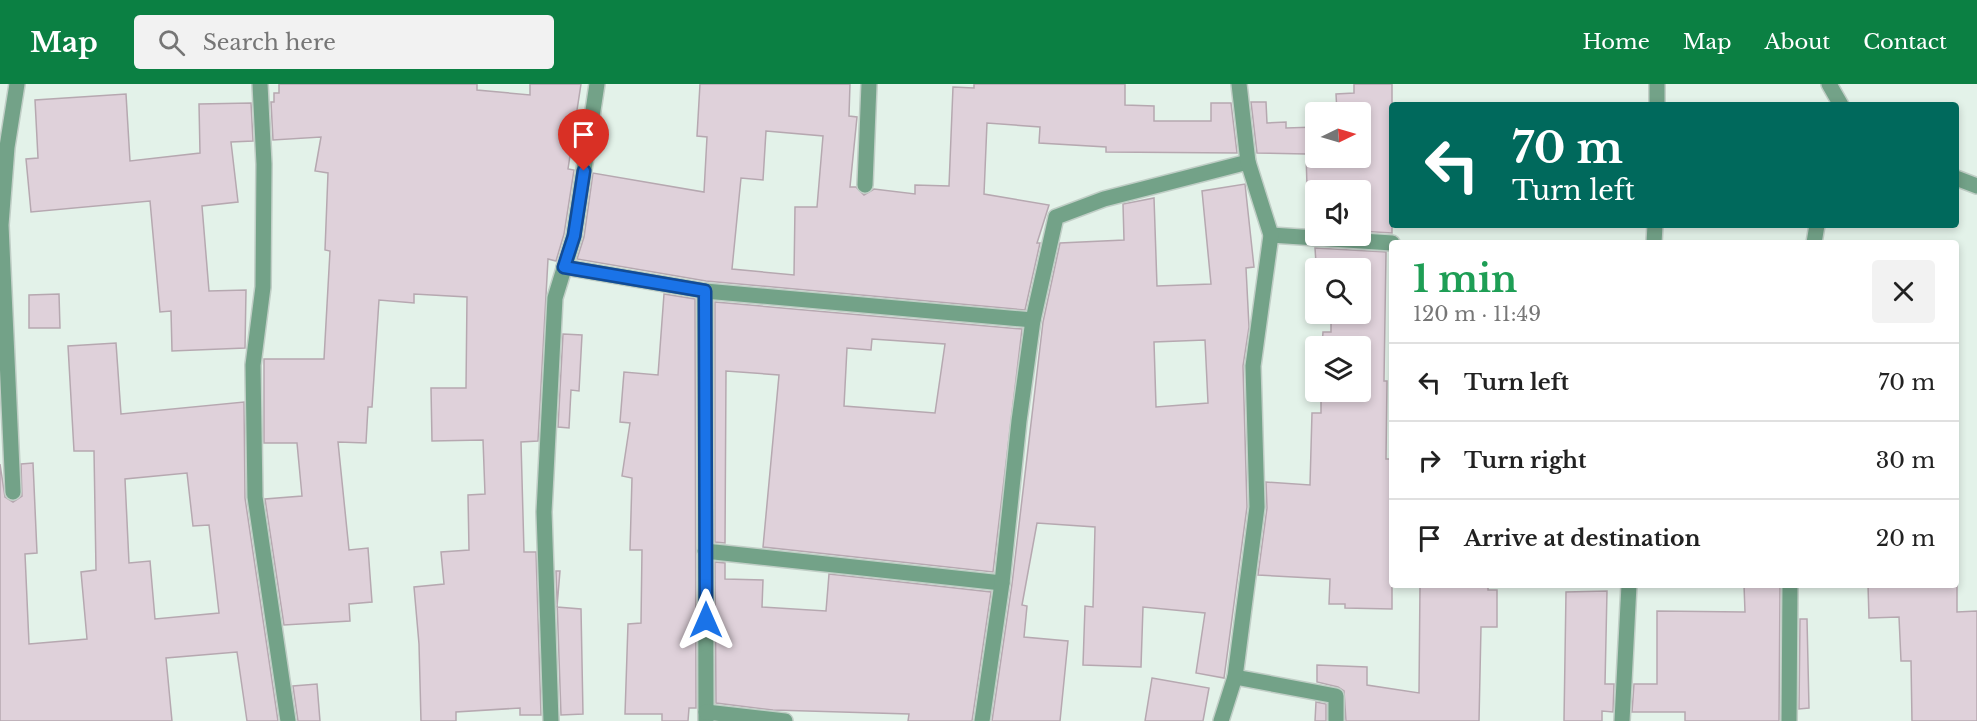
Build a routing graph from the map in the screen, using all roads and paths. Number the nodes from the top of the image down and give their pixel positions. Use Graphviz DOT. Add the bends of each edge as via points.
graph roads {
  1 [pos="17,84"];
  2 [pos="260,84"];
  3 [pos="597,84"];
  4 [pos="869,84"];
  5 [pos="1239,84"];
  6 [pos="1657,84"];
  7 [pos="1829,84"];
  8 [pos="1657,102"];
  9 [pos="1838,102"];
  10 [pos="4,146"];
  11 [pos="1248,162"];
  12 [pos="1959,179"];
  13 [pos="865,185"];
  14 [pos="1977,186"];
  15 [pos="1271,235"];
  16 [pos="1389,243"];
  17 [pos="564,267"];
  18 [pos="705,291"];
  19 [pos="1033,320"];
  20 [pos="4,321"];
  21 [pos="13,492"];
  22 [pos="705,551"];
  23 [pos="1002,583"];
  24 [pos="1629,588"];
  25 [pos="1790,588"];
  26 [pos="1235,677"];
  27 [pos="706,716"];
  28 [pos="288,721"];
  29 [pos="551,721"];
  30 [pos="785,721"];
  31 [pos="982,721"];
  32 [pos="1221,721"];
  33 [pos="1336,721"];
  34 [pos="1622,721"];
  35 [pos="1789,721"];
  1 -- 10 [label="street"];
  2 -- 28 [label="street" via="263,265 253,365 255,498"];
  3 -- 17 [label="street" via="574,236"];
  4 -- 13 [label="street"];
  5 -- 11 [label="street"];
  6 -- 8 [label="street"];
  7 -- 9 [label="street"];
  10 -- 20 [label="street"];
  11 -- 15 [label="street"];
  11 -- 19 [label="street" via="1104,199 1056,217"];
  12 -- 14 [label="street"];
  15 -- 16 [label="street"];
  15 -- 26 [label="street" via="1253,366 1257,507"];
  17 -- 18 [label="street"];
  17 -- 29 [label="street" via="555,298 544,512"];
  18 -- 19 [label="street"];
  18 -- 22 [label="street"];
  19 -- 23 [label="street"];
  20 -- 21 [label="street"];
  22 -- 23 [label="street"];
  22 -- 27 [label="street"];
  23 -- 31 [label="street"];
  24 -- 34 [label="street"];
  25 -- 35 [label="street"];
  26 -- 32 [label="street"];
  26 -- 33 [label="street" via="1336,696"];
  27 -- 30 [label="street"];
}
